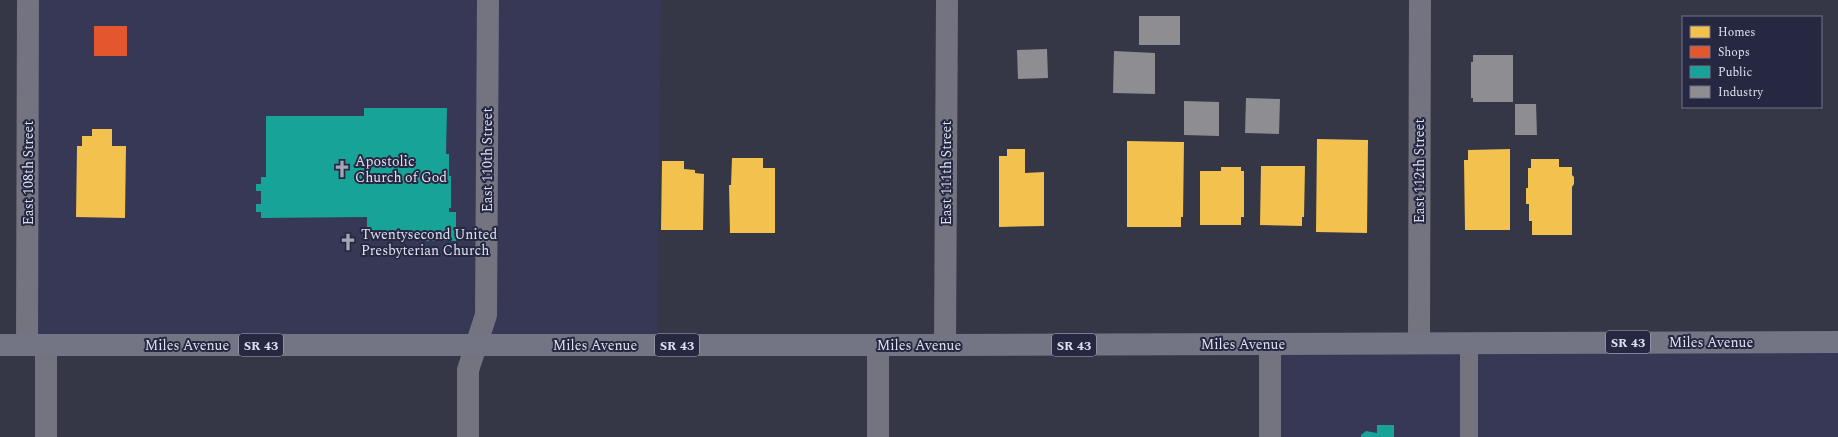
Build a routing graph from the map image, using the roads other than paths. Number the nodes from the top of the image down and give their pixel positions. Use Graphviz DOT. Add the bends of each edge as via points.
graph roads {
  1 [pos="28,0"];
  2 [pos="488,0"];
  3 [pos="947,0"];
  4 [pos="1420,0"];
  5 [pos="1419,342"];
  6 [pos="1469,342"];
  7 [pos="1838,342"];
  8 [pos="1270,344"];
  9 [pos="0,345"];
  10 [pos="36,345"];
  11 [pos="475,345"];
  12 [pos="878,345"];
  13 [pos="945,345"];
  14 [pos="46,437"];
  15 [pos="468,437"];
  16 [pos="878,437"];
  17 [pos="1270,437"];
  18 [pos="1469,437"];
  1 -- 10 [label="street, East 108th Street"];
  2 -- 11 [label="street, East 110th Street" via="486,315"];
  3 -- 13 [label="street, East 111th Street"];
  4 -- 5 [label="street, East 112th Street"];
  5 -- 6 [label="main road, Miles Avenue / SR 43"];
  5 -- 8 [label="main road, Miles Avenue / SR 43"];
  6 -- 7 [label="main road, Miles Avenue / SR 43"];
  6 -- 18 [label="lane"];
  8 -- 13 [label="main road, Miles Avenue / SR 43"];
  8 -- 17 [label="street"];
  9 -- 10 [label="main road, Miles Avenue / SR 43"];
  10 -- 11 [label="main road, Miles Avenue / SR 43"];
  10 -- 14 [label="street, East 108th Street"];
  11 -- 12 [label="main road, Miles Avenue / SR 43"];
  11 -- 15 [label="street, East 110th Street" via="468,370"];
  12 -- 13 [label="main road, Miles Avenue / SR 43"];
  12 -- 16 [label="street"];
}
